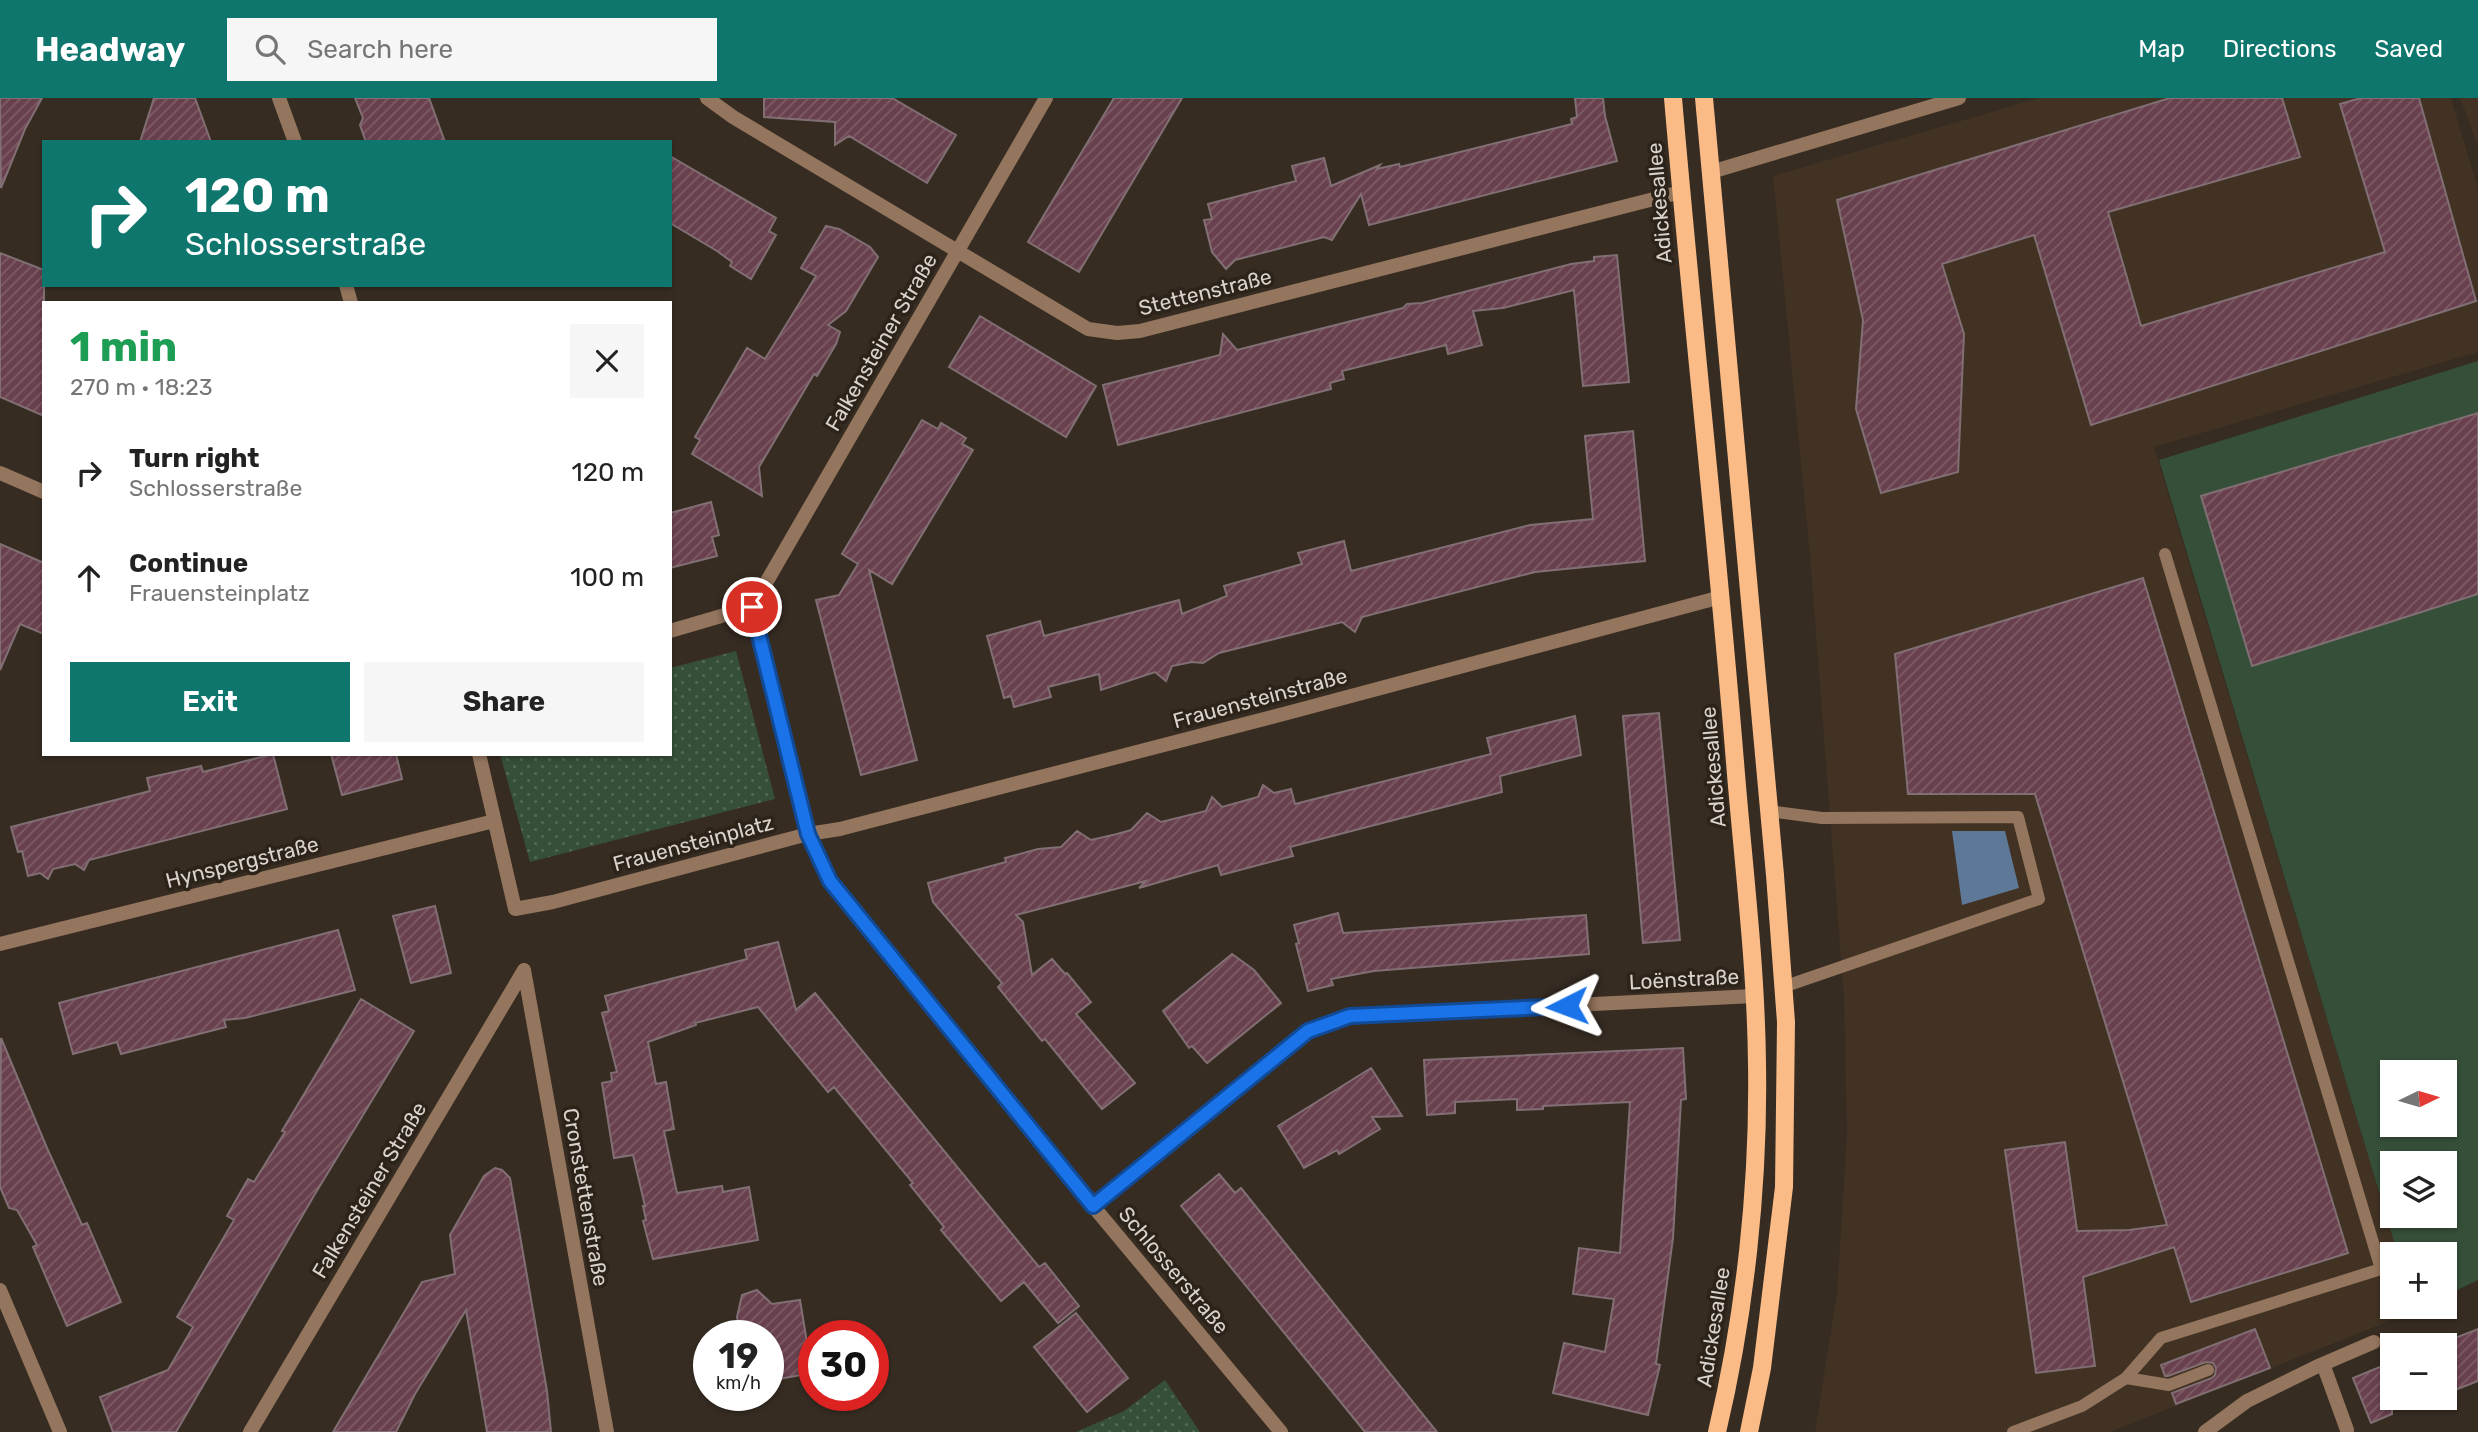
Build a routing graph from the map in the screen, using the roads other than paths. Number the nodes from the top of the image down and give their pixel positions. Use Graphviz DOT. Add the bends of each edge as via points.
graph roads {
  1 [pos="279,98"];
  2 [pos="707,98"];
  3 [pos="1046,98"];
  4 [pos="1673,98"];
  5 [pos="1704,98"];
  6 [pos="1959,98"];
  7 [pos="294,140"];
  8 [pos="1711,173"];
  9 [pos="1681,192"];
  10 [pos="957,251"];
  11 [pos="0,473"];
  12 [pos="42,491"];
  13 [pos="2165,554"];
  14 [pos="1721,597"];
  15 [pos="752,607"];
  16 [pos="672,630"];
  17 [pos="479,756"];
  18 [pos="1769,811"];
  19 [pos="494,821"];
  20 [pos="808,834"];
  21 [pos="0,944"];
  22 [pos="524,970"];
  23 [pos="1783,987"];
  24 [pos="1754,996"];
  25 [pos="1093,1206"];
  26 [pos="0,1290"];
  27 [pos="2374,1342"];
  28 [pos="2322,1364"];
  29 [pos="2208,1370"];
  30 [pos="2126,1378"];
  31 [pos="2347,1430"];
  32 [pos="60,1432"];
  33 [pos="250,1432"];
  34 [pos="607,1432"];
  35 [pos="1281,1432"];
  36 [pos="1717,1432"];
  37 [pos="1749,1432"];
  38 [pos="2013,1432"];
  39 [pos="2205,1432"];
  1 -- 7 [label="street"];
  2 -- 10 [label="street, Stettenstraße"];
  3 -- 10 [label="street, Falkensteiner Straße"];
  4 -- 9 [label="main road, Adickesallee"];
  5 -- 8 [label="main road"];
  6 -- 8 [label="street"];
  8 -- 18 [label="main road"];
  9 -- 10 [label="street, Stettenstraße" via="1152,328 1117,333 1088,329"];
  9 -- 14 [label="main road, Adickesallee"];
  10 -- 15 [label="street, Falkensteiner Straße"];
  11 -- 12 [label="street"];
  13 -- 30 [label="lane" via="2381,1269 2161,1338"];
  14 -- 20 [label="street, Frauensteinstraße"];
  14 -- 24 [label="main road, Adickesallee"];
  15 -- 16 [label="street"];
  15 -- 20 [label="street, Frauensteinplatz"];
  17 -- 19 [label="street, Frauensteinplatz"];
  18 -- 23 [label="main road"];
  18 -- 23 [label="lane" via="1822,818 2018,817 2039,899"];
  19 -- 20 [label="street, Frauensteinplatz" via="515,909"];
  19 -- 21 [label="street, Hynspergstraße"];
  20 -- 25 [label="street, Schlosserstraße" via="830,881"];
  22 -- 33 [label="street, Falkensteiner Straße"];
  22 -- 34 [label="street, Cronstettenstraße"];
  23 -- 37 [label="main road" via="1784,1187 1762,1368"];
  24 -- 25 [label="street, Loënstraße" via="1350,1016 1308,1031"];
  24 -- 36 [label="main road, Adickesallee" via="1756,1138 1745,1271"];
  25 -- 35 [label="street, Schlosserstraße"];
  26 -- 32 [label="street"];
  27 -- 28 [label="street"];
  28 -- 31 [label="street"];
  28 -- 39 [label="street" via="2247,1401"];
  29 -- 30 [label="lane" via="2169,1385"];
  30 -- 38 [label="lane" via="2082,1406"];
}
